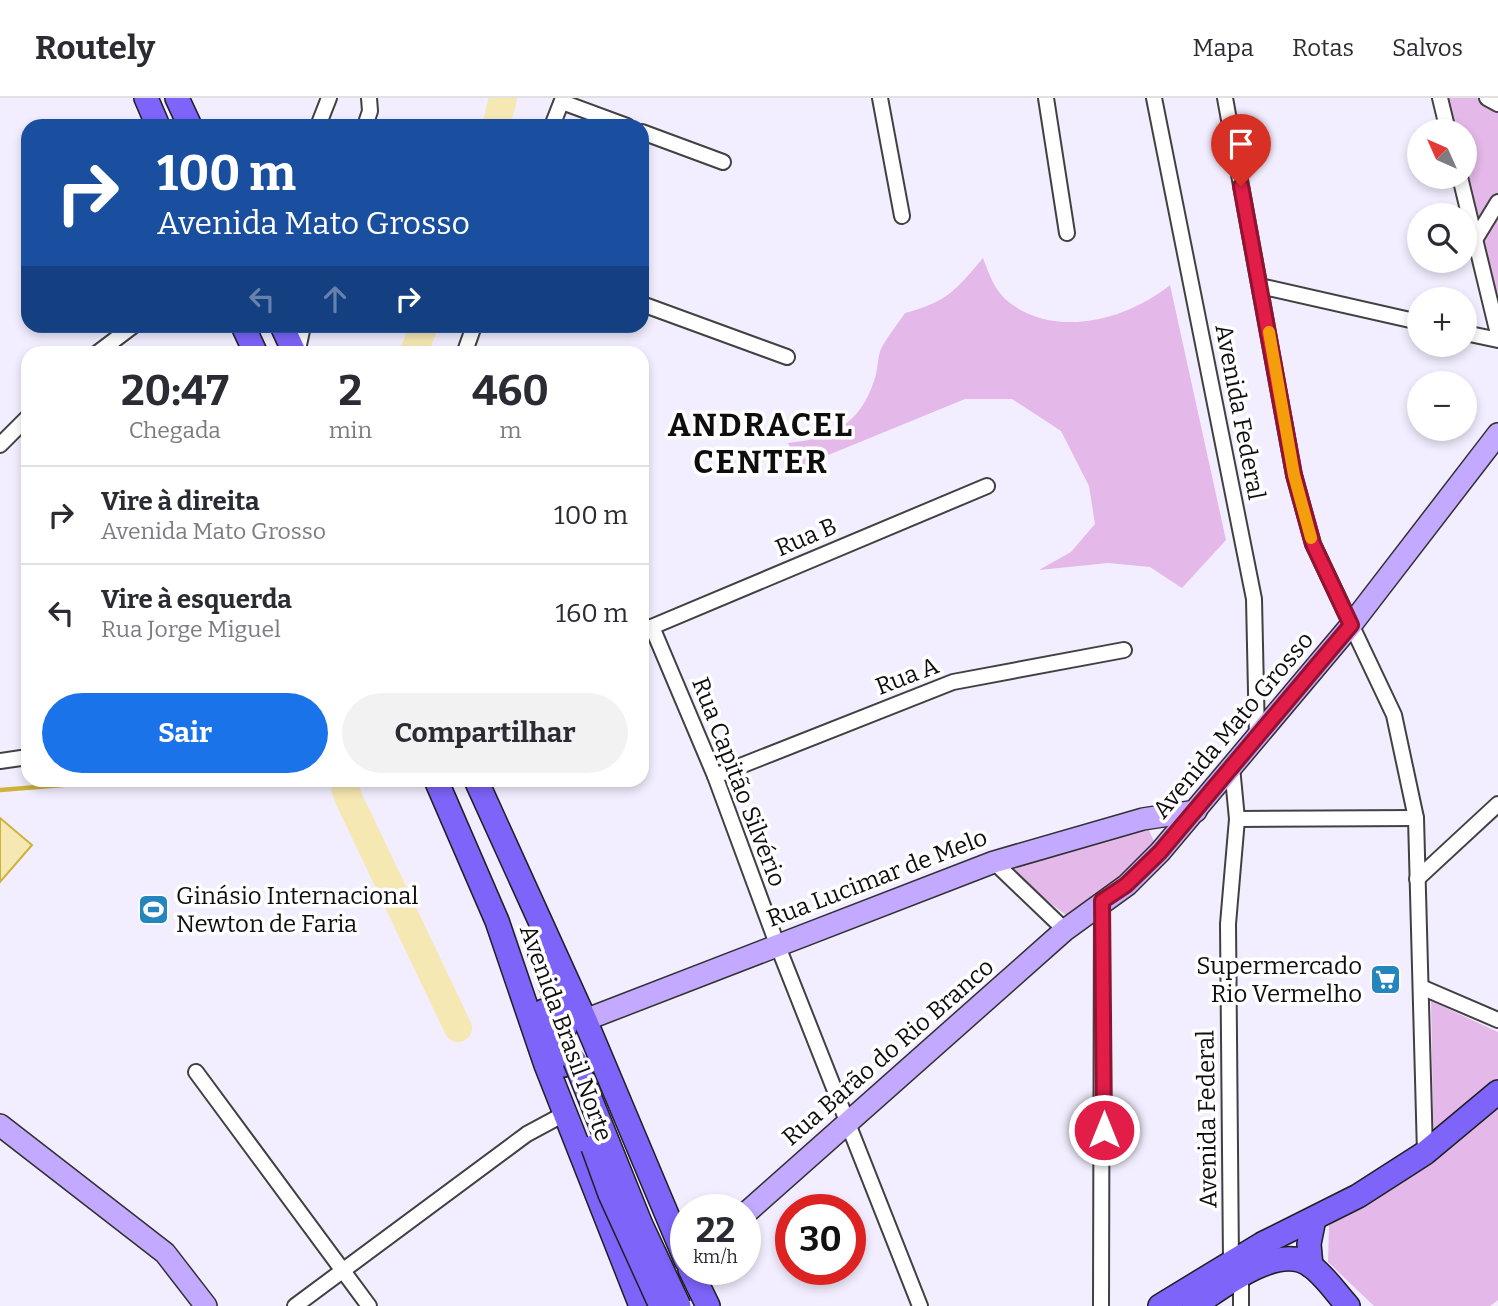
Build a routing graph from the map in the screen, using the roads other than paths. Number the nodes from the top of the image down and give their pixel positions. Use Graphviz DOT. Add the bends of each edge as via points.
graph roads {
  1 [pos="146,98"];
  2 [pos="177,98"];
  3 [pos="329,98"];
  4 [pos="369,98"];
  5 [pos="880,98"];
  6 [pos="1046,98"];
  7 [pos="1154,98"];
  8 [pos="1226,98"];
  9 [pos="1440,98"];
  10 [pos="1487,98"];
  11 [pos="562,100"];
  12 [pos="1498,104"];
  13 [pos="155,119"];
  14 [pos="187,119"];
  15 [pos="321,119"];
  16 [pos="367,119"];
  17 [pos="555,119"];
  18 [pos="610,119"];
  19 [pos="1445,119"];
  20 [pos="649,135"];
  21 [pos="723,162"];
  22 [pos="1498,202"];
  23 [pos="902,216"];
  24 [pos="1067,233"];
  25 [pos="1477,236"];
  26 [pos="1477,242"];
  27 [pos="1260,286"];
  28 [pos="649,307"];
  29 [pos="1407,319"];
  30 [pos="124,333"];
  31 [pos="1498,334"];
  32 [pos="1477,335"];
  33 [pos="1498,340"];
  34 [pos="107,346"];
  35 [pos="787,357"];
  36 [pos="21,424"];
  37 [pos="1498,434"];
  38 [pos="0,445"];
  39 [pos="987,486"];
  40 [pos="1351,625"];
  41 [pos="649,628"];
  42 [pos="649,633"];
  43 [pos="1124,650"];
  44 [pos="1257,738"];
  45 [pos="21,758"];
  46 [pos="0,761"];
  47 [pos="1232,767"];
  48 [pos="715,776"];
  49 [pos="439,787"];
  50 [pos="479,787"];
  51 [pos="1498,804"];
  52 [pos="1196,811"];
  53 [pos="1416,818"];
  54 [pos="1237,819"];
  55 [pos="994,862"];
  56 [pos="1417,879"];
  57 [pos="1102,901"];
  58 [pos="536,917"];
  59 [pos="497,921"];
  60 [pos="1065,930"];
  61 [pos="777,944"];
  62 [pos="1421,987"];
  63 [pos="585,1020"];
  64 [pos="1498,1020"];
  65 [pos="570,1063"];
  66 [pos="196,1072"];
  67 [pos="1498,1092"];
  68 [pos="565,1113"];
  69 [pos="847,1124"];
  70 [pos="0,1125"];
  71 [pos="1425,1153"];
  72 [pos="761,1200"];
  73 [pos="1314,1219"];
  74 [pos="670,1225"];
  75 [pos="1311,1266"];
  76 [pos="1236,1269"];
  77 [pos="342,1270"];
  78 [pos="670,1278"];
  79 [pos="698,1285"];
  80 [pos="1217,1299"];
  81 [pos="206,1306"];
  82 [pos="295,1306"];
  83 [pos="369,1306"];
  84 [pos="641,1306"];
  85 [pos="661,1306"];
  86 [pos="679,1306"];
  87 [pos="708,1306"];
  88 [pos="920,1306"];
  89 [pos="1101,1306"];
  90 [pos="1160,1306"];
  91 [pos="1194,1306"];
  92 [pos="1241,1306"];
  93 [pos="1348,1306"];
  1 -- 13 [label="main road"];
  2 -- 14 [label="main road"];
  3 -- 15 [label="street"];
  4 -- 16 [label="street"];
  5 -- 23 [label="street"];
  6 -- 24 [label="street"];
  7 -- 44 [label="street, Avenida Federal" via="1254,599"];
  8 -- 27 [label="street"];
  9 -- 19 [label="street"];
  10 -- 12 [label="street"];
  11 -- 17 [label="street"];
  11 -- 18 [label="street"];
  20 -- 21 [label="street"];
  22 -- 25 [label="street"];
  26 -- 31 [label="street"];
  27 -- 29 [label="street"];
  27 -- 40 [label="street" via="1294,475 1313,544"];
  28 -- 35 [label="street"];
  30 -- 34 [label="street"];
  32 -- 33 [label="street"];
  36 -- 38 [label="street"];
  37 -- 40 [label="main road, Avenida Mato Grosso"];
  39 -- 41 [label="street, Rua B"];
  40 -- 44 [label="main road, Avenida Mato Grosso"];
  40 -- 53 [label="street" via="1394,715"];
  42 -- 48 [label="street, Rua Capitão Silvério"];
  43 -- 48 [label="street, Rua A" via="953,682"];
  44 -- 47 [label="main road, Avenida Mato Grosso"];
  45 -- 46 [label="street"];
  47 -- 52 [label="main road, Avenida Mato Grosso"];
  47 -- 54 [label="street, Avenida Federal"];
  48 -- 61 [label="street, Rua Capitão Silvério"];
  49 -- 59 [label="main road, Avenida Brasil Norte"];
  50 -- 58 [label="main road, Avenida Brasil Norte"];
  51 -- 56 [label="street"];
  52 -- 55 [label="main road, Rua Lucimar de Melo" via="1143,819"];
  52 -- 57 [label="main road, Avenida Mato Grosso" via="1143,868"];
  53 -- 54 [label="street"];
  53 -- 56 [label="street"];
  54 -- 76 [label="street, Avenida Federal" via="1228,924"];
  55 -- 60 [label="street"];
  55 -- 61 [label="main road, Rua Lucimar de Melo"];
  56 -- 62 [label="street"];
  57 -- 60 [label="main road, Avenida Mato Grosso"];
  57 -- 89 [label="street"];
  58 -- 63 [label="main road, Avenida Brasil Norte"];
  58 -- 65 [label="main road" via="539,949"];
  59 -- 65 [label="main road"];
  59 -- 68 [label="main road, Avenida Brasil Norte"];
  60 -- 69 [label="main road, Rua Barão do Rio Branco"];
  61 -- 63 [label="main road, Rua Lucimar de Melo"];
  61 -- 69 [label="street, Rua Capitão Silvério"];
  62 -- 64 [label="street"];
  62 -- 71 [label="street"];
  63 -- 74 [label="main road, Avenida Brasil Norte"];
  65 -- 85 [label="main road, bridge" via="610,1194"];
  65 -- 86 [label="main road, bridge"];
  66 -- 77 [label="street"];
  67 -- 71 [label="main road"];
  68 -- 77 [label="street" via="527,1134"];
  68 -- 84 [label="main road, Avenida Brasil Norte"];
  69 -- 72 [label="main road, Rua Barão do Rio Branco"];
  69 -- 88 [label="street, Rua Capitão Silvério"];
  70 -- 81 [label="main road" via="164,1253"];
  71 -- 73 [label="main road"];
  73 -- 75 [label="main road"];
  73 -- 76 [label="main road"];
  75 -- 76 [label="main road" via="1282,1259"];
  75 -- 93 [label="main road"];
  76 -- 80 [label="main road"];
  76 -- 90 [label="main road"];
  76 -- 92 [label="street, Avenida Federal"];
  77 -- 82 [label="street"];
  77 -- 83 [label="street"];
  78 -- 84 [label="main road"];
  79 -- 87 [label="main road"];
  80 -- 91 [label="main road"];
}
